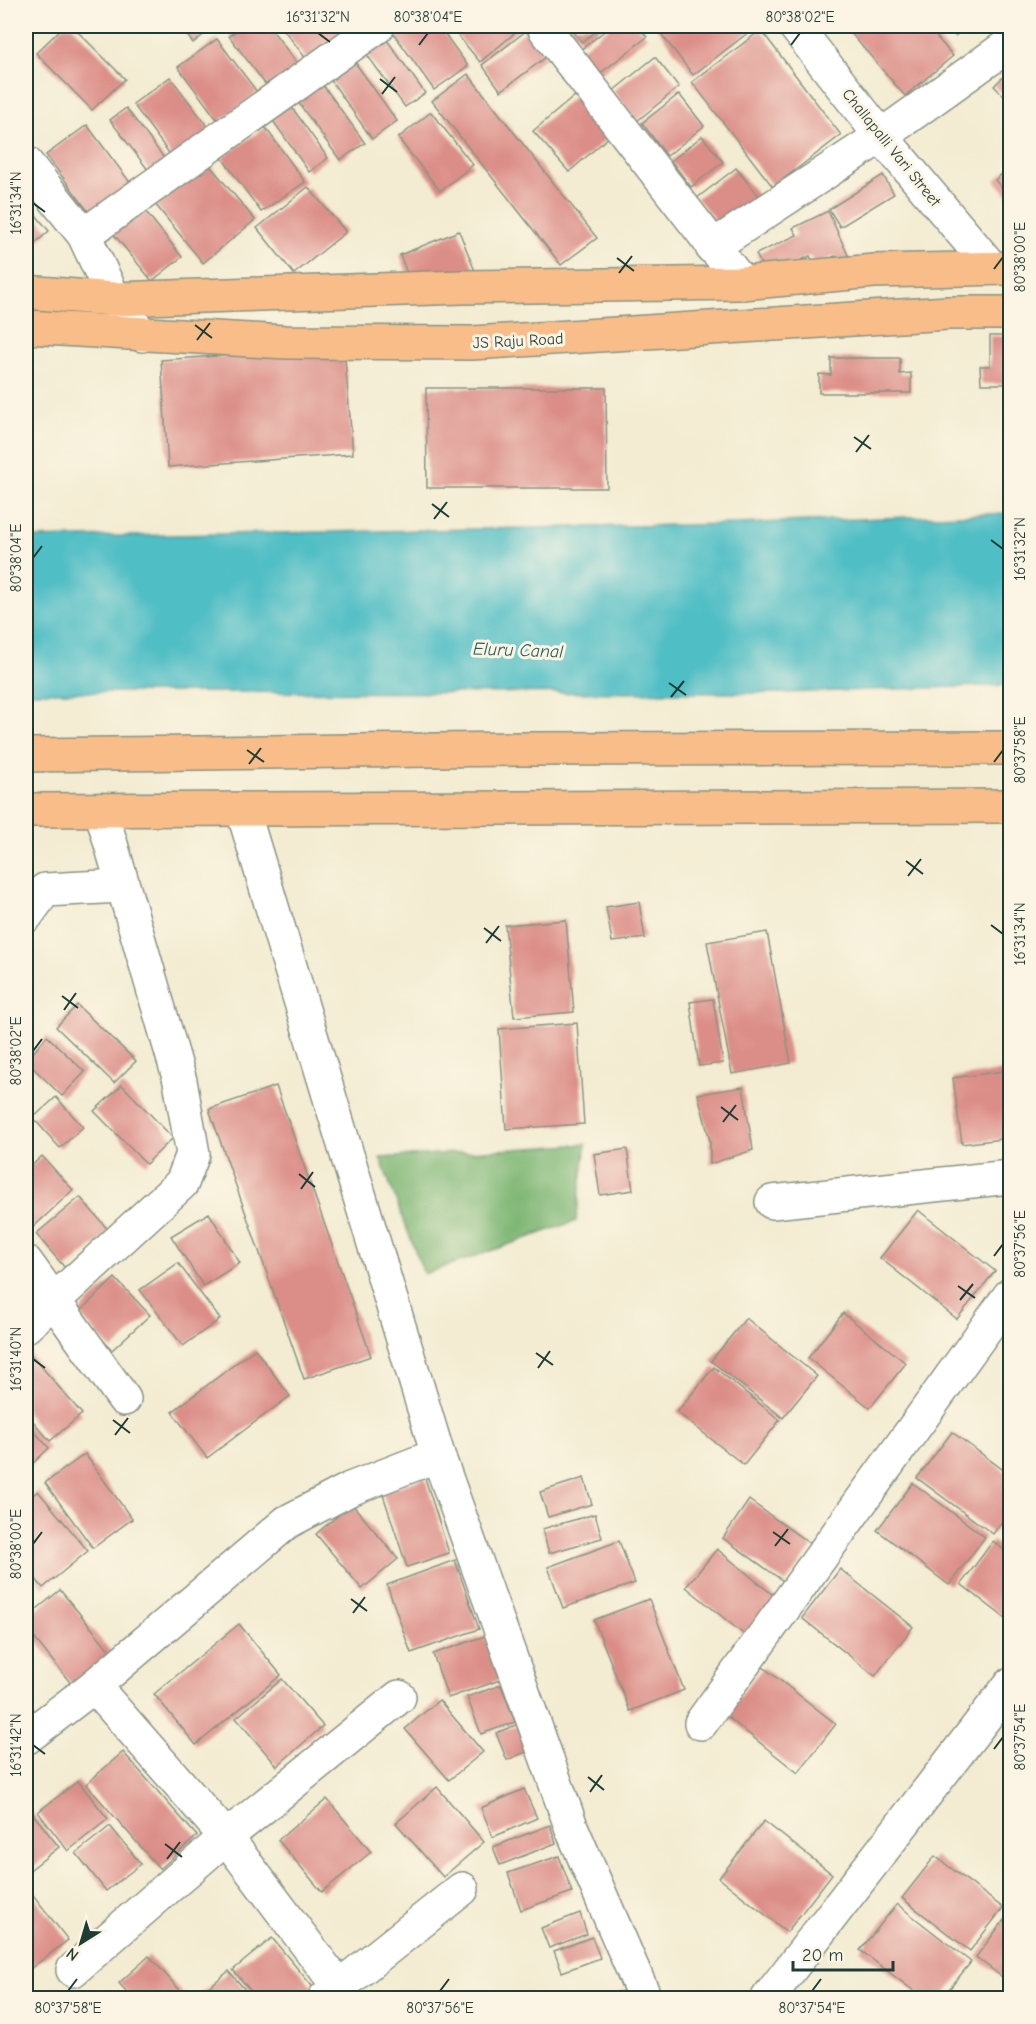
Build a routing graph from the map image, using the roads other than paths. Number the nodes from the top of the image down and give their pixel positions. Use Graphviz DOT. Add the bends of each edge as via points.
graph roads {
  1 [pos="378,26"];
  2 [pos="795,26"];
  3 [pos="545,29"];
  4 [pos="1011,44"];
  5 [pos="881,136"];
  6 [pos="26,163"];
  7 [pos="84,235"];
  8 [pos="712,247"];
  9 [pos="1001,268"];
  10 [pos="742,283"];
  11 [pos="26,292"];
  12 [pos="114,299"];
  13 [pos="1011,313"];
  14 [pos="26,327"];
  15 [pos="142,335"];
  16 [pos="1011,748"];
  17 [pos="26,755"];
  18 [pos="1011,806"];
  19 [pos="26,810"];
  20 [pos="101,810"];
  21 [pos="243,811"];
  22 [pos="122,886"];
  23 [pos="26,916"];
  24 [pos="1011,1177"];
  25 [pos="772,1203"];
  26 [pos="26,1262"];
  27 [pos="1011,1295"];
  28 [pos="54,1300"];
  29 [pos="26,1326"];
  30 [pos="123,1399"];
  31 [pos="438,1455"];
  32 [pos="1011,1685"];
  33 [pos="94,1686"];
  34 [pos="399,1697"];
  35 [pos="701,1723"];
  36 [pos="26,1738"];
  37 [pos="225,1837"];
  38 [pos="462,1888"];
  39 [pos="73,1970"];
  40 [pos="332,1993"];
  41 [pos="645,1998"];
  42 [pos="768,1998"];
  1 -- 7 [label="street"];
  2 -- 5 [label="street, Challapalli Vari Street"];
  3 -- 8 [label="street"];
  4 -- 5 [label="street"];
  5 -- 8 [label="street"];
  5 -- 9 [label="street, Challapalli Vari Street"];
  6 -- 7 [label="street"];
  7 -- 12 [label="street"];
  8 -- 10 [label="street"];
  9 -- 10 [label="main road" via="874,271"];
  10 -- 12 [label="main road" via="463,287"];
  11 -- 12 [label="main road"];
  12 -- 15 [label="street"];
  13 -- 15 [label="main road, JS Raju Road" via="948,313 472,343 286,342"];
  14 -- 15 [label="main road, JS Raju Road"];
  16 -- 17 [label="main road"];
  18 -- 21 [label="main road"];
  19 -- 20 [label="main road"];
  20 -- 21 [label="main road"];
  20 -- 22 [label="street"];
  21 -- 31 [label="street"];
  22 -- 23 [label="street" via="45,890"];
  22 -- 28 [label="street" via="180,1081 193,1154 182,1183"];
  24 -- 25 [label="street"];
  26 -- 28 [label="street"];
  27 -- 35 [label="street"];
  28 -- 29 [label="street"];
  28 -- 30 [label="street"];
  31 -- 33 [label="street" via="350,1489 287,1522"];
  31 -- 41 [label="street" via="572,1829"];
  32 -- 42 [label="street"];
  33 -- 36 [label="street"];
  33 -- 37 [label="street"];
  34 -- 37 [label="street"];
  37 -- 39 [label="street"];
  37 -- 40 [label="street"];
  38 -- 40 [label="street"];
}
